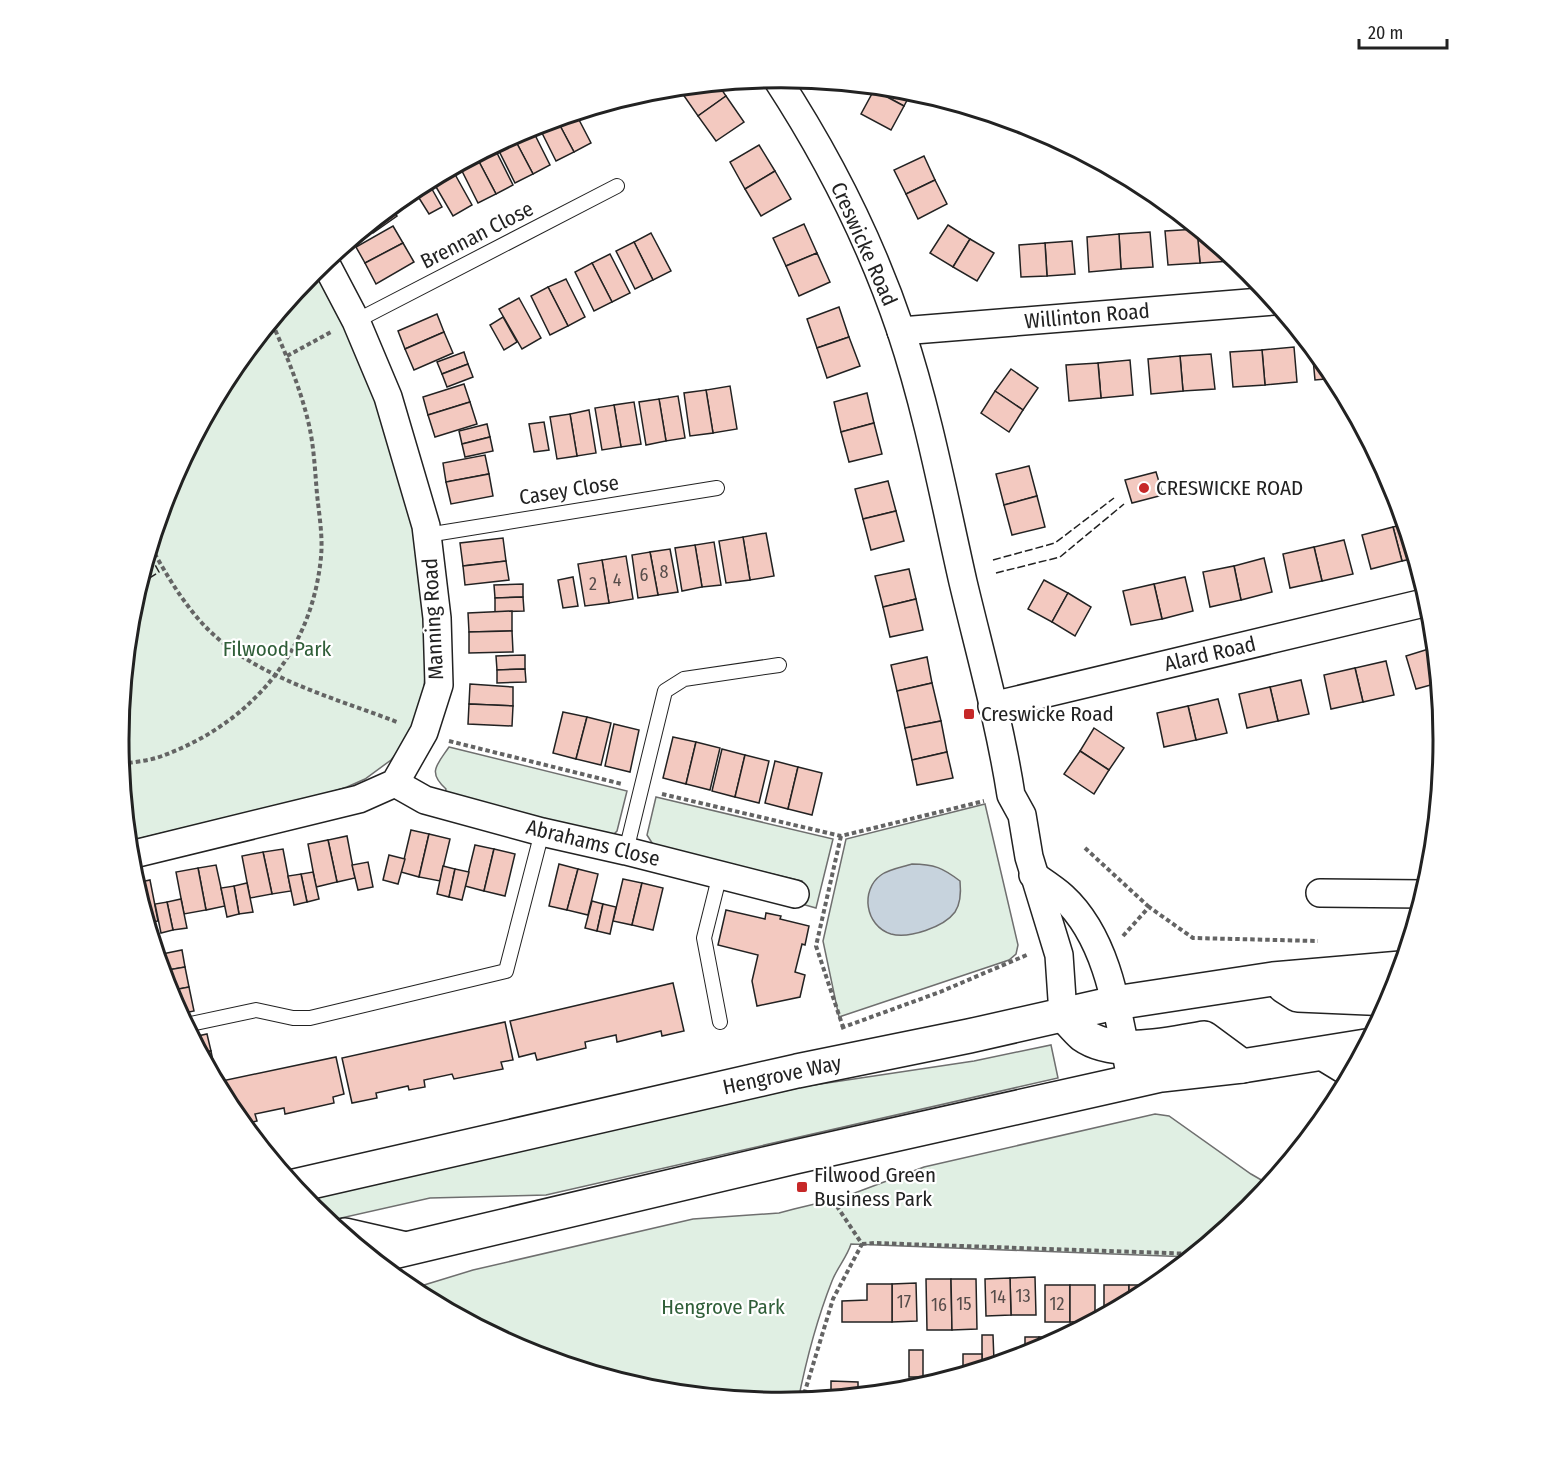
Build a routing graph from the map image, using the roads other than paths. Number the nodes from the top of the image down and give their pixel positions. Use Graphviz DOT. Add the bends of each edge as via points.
graph roads {
  1 [pos="783,88"];
  2 [pos="617,186"];
  3 [pos="329,270"];
  4 [pos="1264,302"];
  5 [pos="356,321"];
  6 [pos="901,331"];
  7 [pos="717,488"];
  8 [pos="427,535"];
  9 [pos="1419,604"];
  10 [pos="779,665"];
  11 [pos="992,706"];
  12 [pos="395,783"];
  13 [pos="542,832"];
  14 [pos="626,851"];
  15 [pos="139,853"];
  16 [pos="720,874"];
  17 [pos="1033,875"];
  18 [pos="1320,892"];
  19 [pos="795,894"];
  20 [pos="1415,894"];
  21 [pos="1392,969"];
  22 [pos="1273,979"];
  23 [pos="1380,999"];
  24 [pos="1115,1003"];
  25 [pos="1063,1014"];
  26 [pos="720,1022"];
  27 [pos="194,1023"];
  28 [pos="1124,1046"];
  29 [pos="1356,1048"];
  30 [pos="1324,1054"];
  31 [pos="1242,1066"];
  32 [pos="1346,1067"];
  33 [pos="1132,1083"];
  34 [pos="304,1184"];
  35 [pos="361,1239"];
  36 [pos="407,1249"];
  37 [pos="381,1255"];
  1 -- 6 [label="street, Creswicke Road" via="838,182"];
  2 -- 5 [label="lane, Brennan Close"];
  3 -- 5 [label="street, Manning Road"];
  4 -- 6 [label="street, Willinton Road"];
  5 -- 8 [label="street, Manning Road" via="388,397"];
  6 -- 11 [label="street, Creswicke Road"];
  7 -- 8 [label="lane, Casey Close"];
  8 -- 12 [label="street, Manning Road" via="439,685 424,732"];
  9 -- 11 [label="street, Alard Road"];
  10 -- 14 [label="lane" via="684,679 665,691"];
  11 -- 17 [label="street, Creswicke Road" via="1011,795 1022,815"];
  12 -- 13 [label="street, Abrahams Close" via="426,800"];
  12 -- 15 [label="street" via="359,799"];
  13 -- 14 [label="street, Abrahams Close"];
  13 -- 27 [label="lane" via="506,971 310,1018 256,1010"];
  14 -- 16 [label="street, Abrahams Close"];
  16 -- 19 [label="street, Abrahams Close"];
  16 -- 26 [label="lane" via="704,938"];
  17 -- 24 [label="street" via="1064,898 1090,932"];
  17 -- 25 [label="street, Creswicke Road" via="1059,955"];
  18 -- 20 [label="street"];
  21 -- 22 [label="main road, Hengrove Way"];
  22 -- 23 [label="main road" via="1298,995"];
  22 -- 24 [label="main road, Hengrove Way"];
  24 -- 25 [label="main road, Hengrove Way"];
  24 -- 28 [label="street"];
  25 -- 28 [label="main road" via="1084,1035 1103,1044"];
  25 -- 34 [label="main road, Hengrove Way"];
  28 -- 31 [label="main road" via="1204,1038"];
  28 -- 33 [label="street"];
  29 -- 30 [label="main road"];
  30 -- 31 [label="main road"];
  30 -- 32 [label="main road"];
  31 -- 33 [label="main road" via="1161,1075"];
  33 -- 36 [label="main road" via="795,1157"];
  35 -- 36 [label="main road"];
  36 -- 37 [label="main road"];
}
